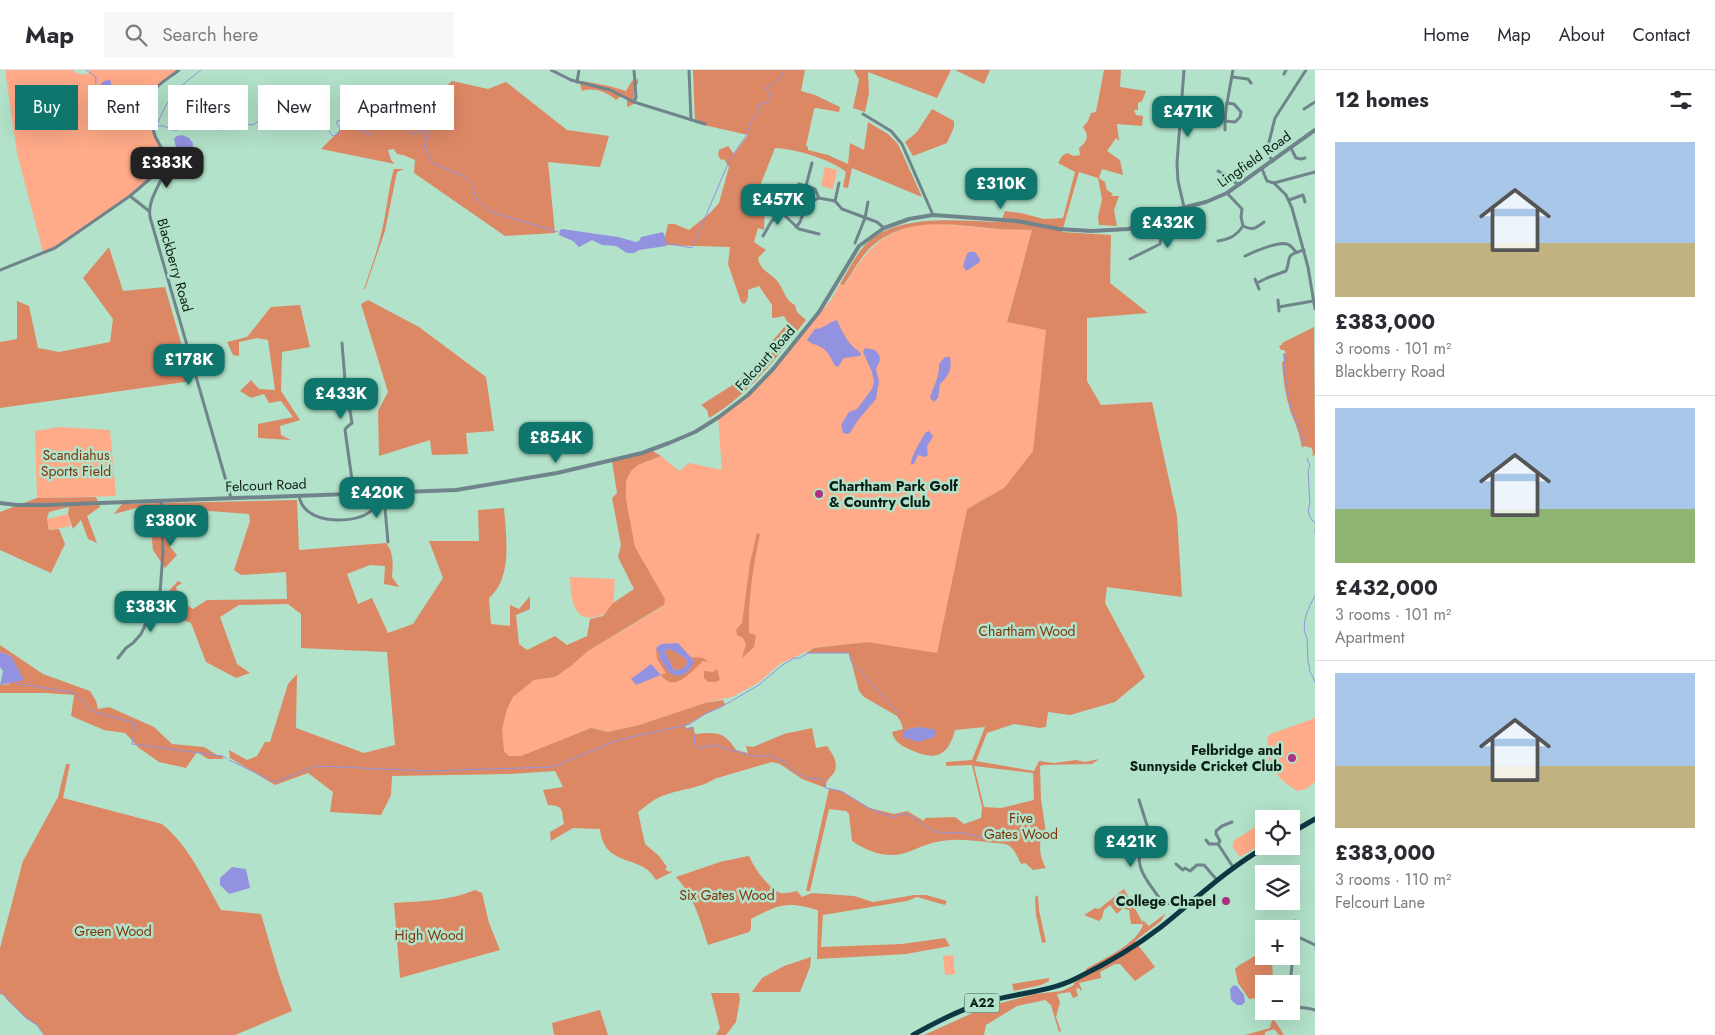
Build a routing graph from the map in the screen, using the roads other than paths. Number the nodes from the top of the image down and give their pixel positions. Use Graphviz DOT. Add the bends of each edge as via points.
graph roads {
  1 [pos="179,70"];
  2 [pos="551,70"];
  3 [pos="579,70"];
  4 [pos="634,70"];
  5 [pos="689,70"];
  6 [pos="1184,70"];
  7 [pos="1232,70"];
  8 [pos="1306,70"];
  9 [pos="1232,77"];
  10 [pos="577,82"];
  11 [pos="1251,83"];
  12 [pos="634,102"];
  13 [pos="1315,102"];
  14 [pos="1227,103"];
  15 [pos="1304,109"];
  16 [pos="863,114"];
  17 [pos="691,120"];
  18 [pos="1225,121"];
  19 [pos="705,124"];
  20 [pos="1225,130"];
  21 [pos="1315,130"];
  22 [pos="1291,148"];
  23 [pos="1305,158"];
  24 [pos="1273,161"];
  25 [pos="812,163"];
  26 [pos="166,165"];
  27 [pos="1262,169"];
  28 [pos="1218,171"];
  29 [pos="1315,172"];
  30 [pos="1225,174"];
  31 [pos="839,183"];
  32 [pos="1274,183"];
  33 [pos="799,184"];
  34 [pos="1219,184"];
  35 [pos="806,186"];
  36 [pos="1238,186"];
  37 [pos="1227,192"];
  38 [pos="130,196"];
  39 [pos="819,198"];
  40 [pos="1289,200"];
  41 [pos="834,201"];
  42 [pos="868,202"];
  43 [pos="1305,202"];
  44 [pos="1184,207"];
  45 [pos="1173,209"];
  46 [pos="149,211"];
  47 [pos="933,215"];
  48 [pos="941,216"];
  49 [pos="865,218"];
  50 [pos="1264,222"];
  51 [pos="1243,226"];
  52 [pos="796,227"];
  53 [pos="884,228"];
  54 [pos="819,234"];
  55 [pos="763,236"];
  56 [pos="1218,241"];
  57 [pos="855,243"];
  58 [pos="1304,250"];
  59 [pos="1296,252"];
  60 [pos="1245,256"];
  61 [pos="1130,259"];
  62 [pos="0,270"];
  63 [pos="1255,279"];
  64 [pos="1257,283"];
  65 [pos="1259,289"];
  66 [pos="1278,300"];
  67 [pos="1313,301"];
  68 [pos="1315,309"];
  69 [pos="342,342"];
  70 [pos="354,494"];
  71 [pos="384,494"];
  72 [pos="299,495"];
  73 [pos="231,498"];
  74 [pos="161,500"];
  75 [pos="0,503"];
  76 [pos="388,542"];
  77 [pos="118,658"];
  78 [pos="1139,800"];
  79 [pos="1315,819"];
  80 [pos="1232,822"];
  81 [pos="1300,828"];
  82 [pos="1206,840"];
  83 [pos="1218,844"];
  84 [pos="1255,854"];
  85 [pos="1176,864"];
  86 [pos="1234,867"];
  87 [pos="1217,880"];
  88 [pos="1185,906"];
  89 [pos="1300,938"];
  90 [pos="1315,945"];
  91 [pos="1300,1008"];
  92 [pos="1315,1010"];
  93 [pos="913,1035"];
  1 -- 26 [label="street" via="151,97 153,128 165,153"];
  2 -- 10 [label="street"];
  3 -- 10 [label="street"];
  4 -- 12 [label="street"];
  5 -- 17 [label="street"];
  6 -- 44 [label="street" via="1176,163"];
  7 -- 9 [label="street"];
  8 -- 24 [label="street" via="1275,118 1267,150"];
  9 -- 11 [label="street" via="1248,79"];
  9 -- 14 [label="street"];
  10 -- 12 [label="street" via="610,90"];
  12 -- 17 [label="street"];
  13 -- 15 [label="street"];
  14 -- 18 [label="street"];
  14 -- 18 [label="street" via="1234,104 1241,112 1238,120"];
  16 -- 47 [label="street" via="891,131 902,144"];
  17 -- 19 [label="street"];
  18 -- 20 [label="street"];
  21 -- 22 [label="street, Lingfield Road"];
  22 -- 23 [label="street" via="1296,158"];
  22 -- 24 [label="street, Lingfield Road"];
  24 -- 27 [label="street, Lingfield Road"];
  25 -- 35 [label="street"];
  26 -- 38 [label="street"];
  26 -- 46 [label="street, Blackberry Road"];
  27 -- 32 [label="street" via="1267,181"];
  27 -- 36 [label="street, Lingfield Road"];
  28 -- 30 [label="street"];
  29 -- 32 [label="street"];
  30 -- 34 [label="street"];
  30 -- 36 [label="street"];
  31 -- 41 [label="street"];
  32 -- 40 [label="street"];
  33 -- 35 [label="street"];
  35 -- 39 [label="street" via="815,189"];
  36 -- 37 [label="street, Lingfield Road"];
  37 -- 44 [label="street, Lingfield Road" via="1206,202"];
  37 -- 51 [label="street" via="1242,209"];
  38 -- 46 [label="street, Blackberry Road"];
  38 -- 62 [label="street" via="54,248"];
  39 -- 41 [label="street"];
  39 -- 52 [label="street" via="807,203"];
  40 -- 43 [label="street" via="1303,195"];
  40 -- 58 [label="street"];
  41 -- 49 [label="street" via="842,210"];
  42 -- 49 [label="street"];
  44 -- 45 [label="street, Lingfield Road"];
  45 -- 48 [label="street, Lingfield Road" via="1137,227 1092,231 1017,220"];
  45 -- 61 [label="street" via="1160,244"];
  46 -- 73 [label="street, Blackberry Road"];
  47 -- 48 [label="street, Felcourt Road"];
  47 -- 53 [label="street, Felcourt Road"];
  49 -- 53 [label="street"];
  49 -- 57 [label="street"];
  50 -- 51 [label="street" via="1250,230"];
  51 -- 56 [label="street" via="1238,234"];
  52 -- 54 [label="street"];
  52 -- 55 [label="street" via="779,213"];
  53 -- 71 [label="street, Felcourt Road" via="860,246 819,312 761,382 734,406 689,435 642,453 558,473 471,488"];
  58 -- 59 [label="street"];
  58 -- 67 [label="street"];
  59 -- 60 [label="street" via="1285,244 1261,248"];
  59 -- 64 [label="street" via="1288,258 1286,272"];
  63 -- 64 [label="street"];
  64 -- 65 [label="street"];
  66 -- 67 [label="street" via="1279,309"];
  67 -- 68 [label="street"];
  69 -- 70 [label="street" via="352,423 345,430"];
  70 -- 71 [label="street, Felcourt Road"];
  70 -- 72 [label="street, Felcourt Road"];
  71 -- 72 [label="street" via="378,506 364,515 336,521 311,513 302,505"];
  71 -- 76 [label="street"];
  72 -- 73 [label="street, Felcourt Road"];
  73 -- 74 [label="street, Felcourt Road"];
  74 -- 75 [label="street, Felcourt Road"];
  74 -- 77 [label="street" via="163,552 160,593 141,634"];
  78 -- 88 [label="street" via="1152,841 1142,850 1139,865 1162,902 1181,902"];
  79 -- 81 [label="highway"];
  80 -- 83 [label="street" via="1216,831"];
  82 -- 83 [label="street" via="1209,844"];
  83 -- 86 [label="street"];
  84 -- 86 [label="highway, A22"];
  85 -- 87 [label="street" via="1182,870 1190,871 1197,865 1204,865"];
  86 -- 87 [label="highway, A22"];
  87 -- 88 [label="highway, A22"];
  88 -- 93 [label="highway, A22" via="1138,944 1078,978 1058,987 986,1001"];
  89 -- 90 [label="street"];
  91 -- 92 [label="street"];
}
